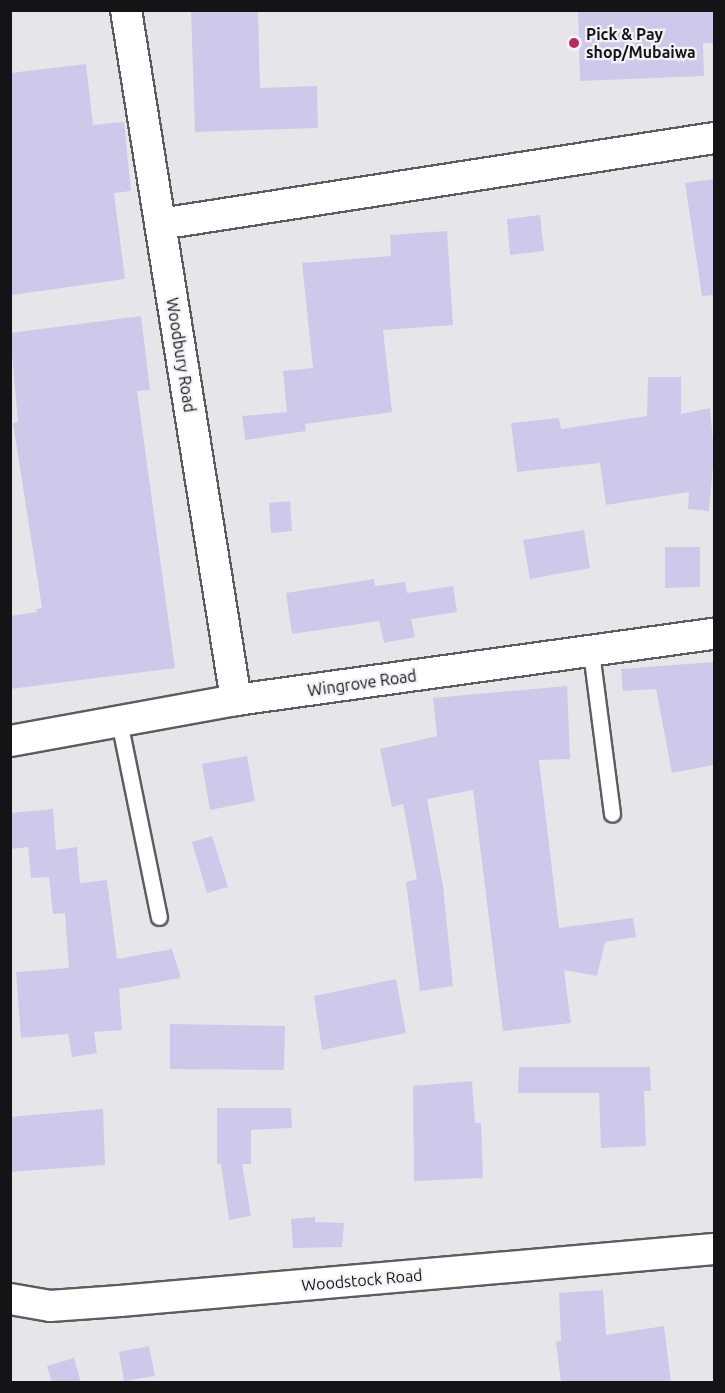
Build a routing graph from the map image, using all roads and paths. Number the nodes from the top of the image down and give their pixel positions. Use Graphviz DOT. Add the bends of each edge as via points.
graph roads {
  1 [pos="126,10"];
  2 [pos="714,138"];
  3 [pos="160,224"];
  4 [pos="714,634"];
  5 [pos="591,651"];
  6 [pos="236,700"];
  7 [pos="119,721"];
  8 [pos="10,741"];
  9 [pos="612,814"];
  10 [pos="159,917"];
  11 [pos="714,1249"];
  12 [pos="10,1299"];
  1 -- 3 [label="street, Woodbury Road"];
  2 -- 3 [label="street"];
  3 -- 6 [label="street, Woodbury Road"];
  4 -- 5 [label="street, Wingrove Road"];
  5 -- 6 [label="street, Wingrove Road"];
  5 -- 9 [label="lane"];
  6 -- 7 [label="street, Wingrove Road"];
  7 -- 8 [label="street, Wingrove Road"];
  7 -- 10 [label="lane"];
  11 -- 12 [label="street, Woodstock Road" via="50,1306"];
}
